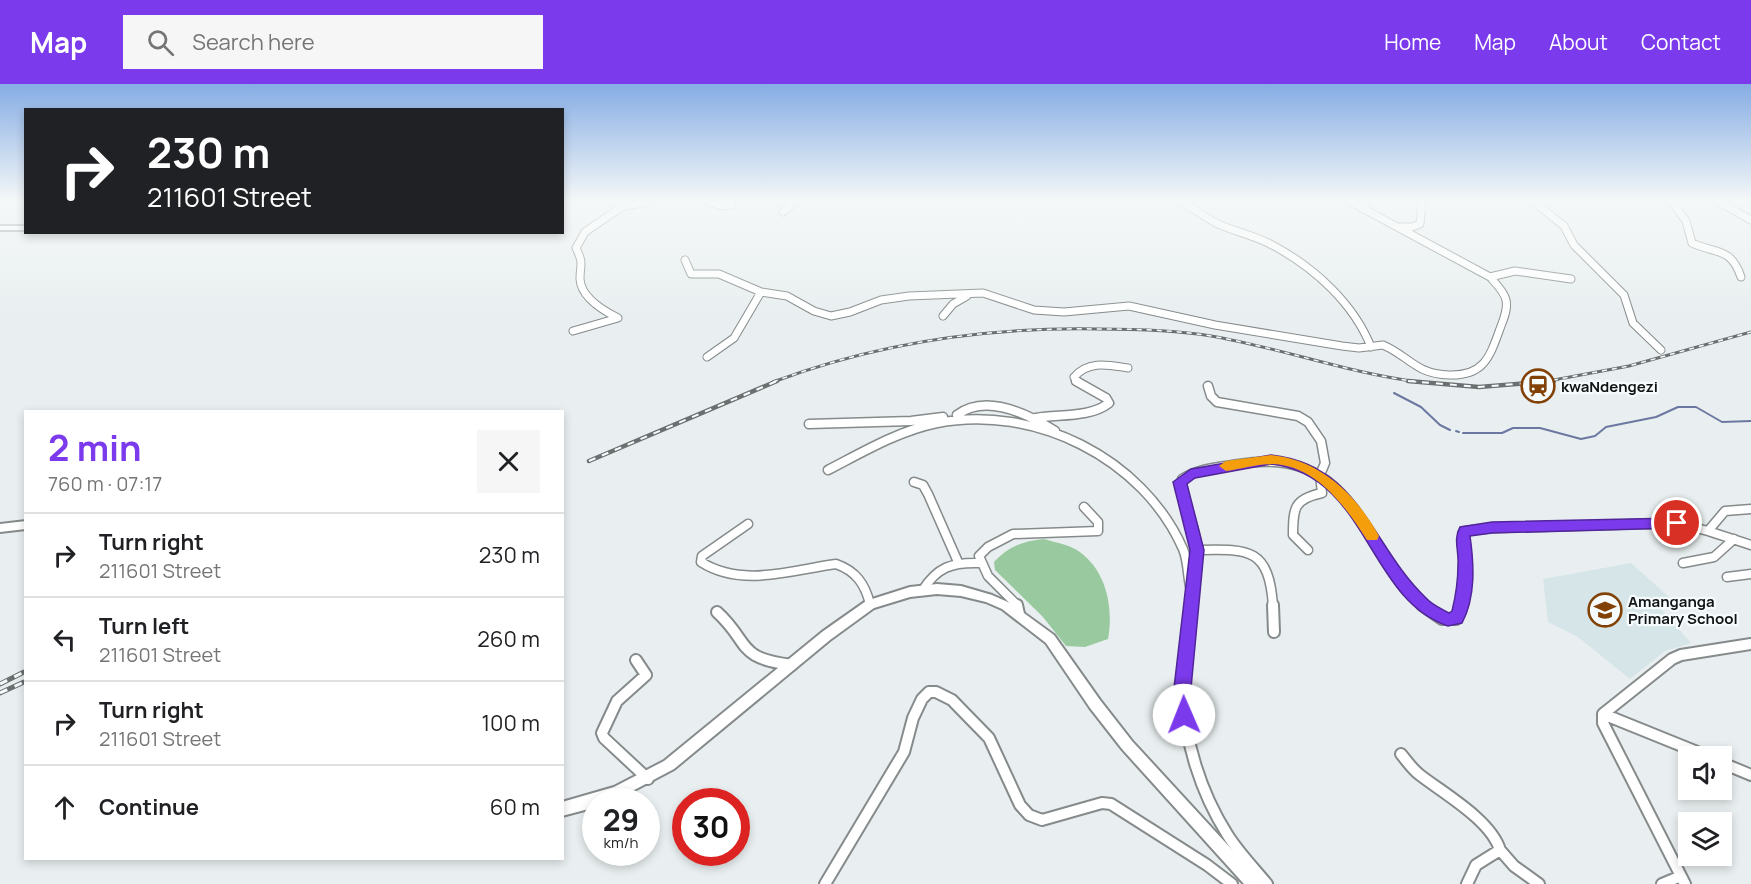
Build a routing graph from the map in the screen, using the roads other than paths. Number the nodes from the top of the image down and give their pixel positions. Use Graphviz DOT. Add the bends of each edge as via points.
graph roads {
  1 [pos="579,239"];
  2 [pos="1258,239"];
  3 [pos="1418,239"];
  4 [pos="1571,239"];
  5 [pos="1692,239"];
  6 [pos="686,260"];
  7 [pos="1490,277"];
  8 [pos="1741,277"];
  9 [pos="1571,279"];
  10 [pos="761,292"];
  11 [pos="975,292"];
  12 [pos="943,316"];
  13 [pos="573,331"];
  14 [pos="1371,347"];
  15 [pos="1662,350"];
  16 [pos="706,357"];
  17 [pos="1128,368"];
  18 [pos="1424,370"];
  19 [pos="1208,386"];
  20 [pos="957,415"];
  21 [pos="1036,418"];
  22 [pos="1007,423"];
  23 [pos="809,424"];
  24 [pos="1058,433"];
  25 [pos="828,470"];
  26 [pos="1320,475"];
  27 [pos="914,482"];
  28 [pos="1084,507"];
  29 [pos="1751,509"];
  30 [pos="748,524"];
  31 [pos="24,525"];
  32 [pos="0,528"];
  33 [pos="1708,531"];
  34 [pos="1734,539"];
  35 [pos="1751,545"];
  36 [pos="1197,550"];
  37 [pos="1308,550"];
  38 [pos="958,562"];
  39 [pos="980,563"];
  40 [pos="1683,563"];
  41 [pos="1751,574"];
  42 [pos="1727,578"];
  43 [pos="922,591"];
  44 [pos="1193,595"];
  45 [pos="870,604"];
  46 [pos="717,612"];
  47 [pos="1018,614"];
  48 [pos="1274,632"];
  49 [pos="1751,644"];
  50 [pos="636,660"];
  51 [pos="792,665"];
  52 [pos="1603,714"];
  53 [pos="1682,746"];
  54 [pos="1401,754"];
  55 [pos="1732,767"];
  56 [pos="1751,776"];
  57 [pos="648,778"];
  58 [pos="564,808"];
  59 [pos="1500,850"];
  60 [pos="1683,880"];
  61 [pos="825,884"];
  62 [pos="1232,884"];
  63 [pos="1254,884"];
  64 [pos="1267,884"];
  65 [pos="1467,884"];
  66 [pos="1539,884"];
  67 [pos="1662,884"];
  1 -- 13 [label="street" via="576,248 583,262 582,285 595,306 618,318"];
  2 -- 14 [label="street" via="1310,268 1329,286 1363,327"];
  3 -- 7 [label="street"];
  4 -- 15 [label="street" via="1624,295 1637,329"];
  5 -- 8 [label="street" via="1692,243 1729,255 1738,263"];
  6 -- 10 [label="street" via="692,274 719,274"];
  7 -- 9 [label="street" via="1515,271"];
  7 -- 18 [label="street" via="1504,293 1506,310 1484,366 1474,373 1449,375"];
  10 -- 11 [label="street" via="787,296 831,316 881,300"];
  10 -- 16 [label="street" via="734,338"];
  11 -- 12 [label="street" via="956,302"];
  11 -- 14 [label="street" via="1041,311 1129,306 1215,325 1342,346"];
  14 -- 18 [label="street" via="1389,347"];
  17 -- 21 [label="street" via="1094,364 1076,374 1074,380 1106,398 1106,407"];
  19 -- 26 [label="street" via="1217,402 1304,418 1321,441 1325,463"];
  20 -- 21 [label="street" via="963,408 978,405"];
  20 -- 22 [label="street" via="984,414"];
  20 -- 23 [label="street" via="911,421"];
  21 -- 24 [label="street"];
  22 -- 24 [label="street"];
  22 -- 25 [label="street" via="975,419 925,426"];
  24 -- 44 [label="street" via="1106,458 1147,494 1183,551"];
  26 -- 33 [label="street" via="1358,513 1400,581 1422,605 1448,620 1456,619 1460,612 1465,531 1677,523"];
  26 -- 36 [label="street" via="1271,459 1186,476 1180,482"];
  26 -- 37 [label="street" via="1322,493 1303,497 1294,509 1293,535"];
  27 -- 38 [label="street" via="928,494"];
  28 -- 39 [label="street" via="1098,522 1098,531 1013,534 988,547 979,556"];
  29 -- 33 [label="street" via="1734,508 1717,515"];
  30 -- 45 [label="street" via="699,558 700,562 727,575 750,576 836,564 846,567 863,582"];
  31 -- 32 [label="street"];
  33 -- 34 [label="street"];
  34 -- 35 [label="street"];
  34 -- 40 [label="street" via="1714,556"];
  36 -- 44 [label="street"];
  36 -- 48 [label="street" via="1247,552 1256,556 1272,589"];
  38 -- 39 [label="street"];
  38 -- 43 [label="street" via="948,563 937,571"];
  39 -- 47 [label="street" via="987,576 1017,603"];
  41 -- 42 [label="street"];
  43 -- 45 [label="street"];
  43 -- 47 [label="street" via="960,591 1006,606"];
  44 -- 64 [label="street" via="1183,688 1192,753 1213,810 1228,836"];
  45 -- 51 [label="street"];
  46 -- 51 [label="street" via="746,650 772,662"];
  47 -- 63 [label="street" via="1050,639 1127,745"];
  49 -- 52 [label="street" via="1672,659"];
  50 -- 57 [label="street" via="646,675 617,701 602,733"];
  51 -- 57 [label="street"];
  52 -- 53 [label="street"];
  52 -- 60 [label="street" via="1603,723"];
  54 -- 59 [label="street" via="1417,773 1470,811 1495,838"];
  55 -- 56 [label="street"];
  57 -- 58 [label="street"];
  59 -- 65 [label="street" via="1476,865"];
  59 -- 66 [label="street"];
  60 -- 67 [label="street"];
  61 -- 62 [label="street" via="904,752 912,718 922,699 929,692 936,692 952,700 989,738 1020,805 1029,815 1042,820 1102,803 1111,804"];
}
